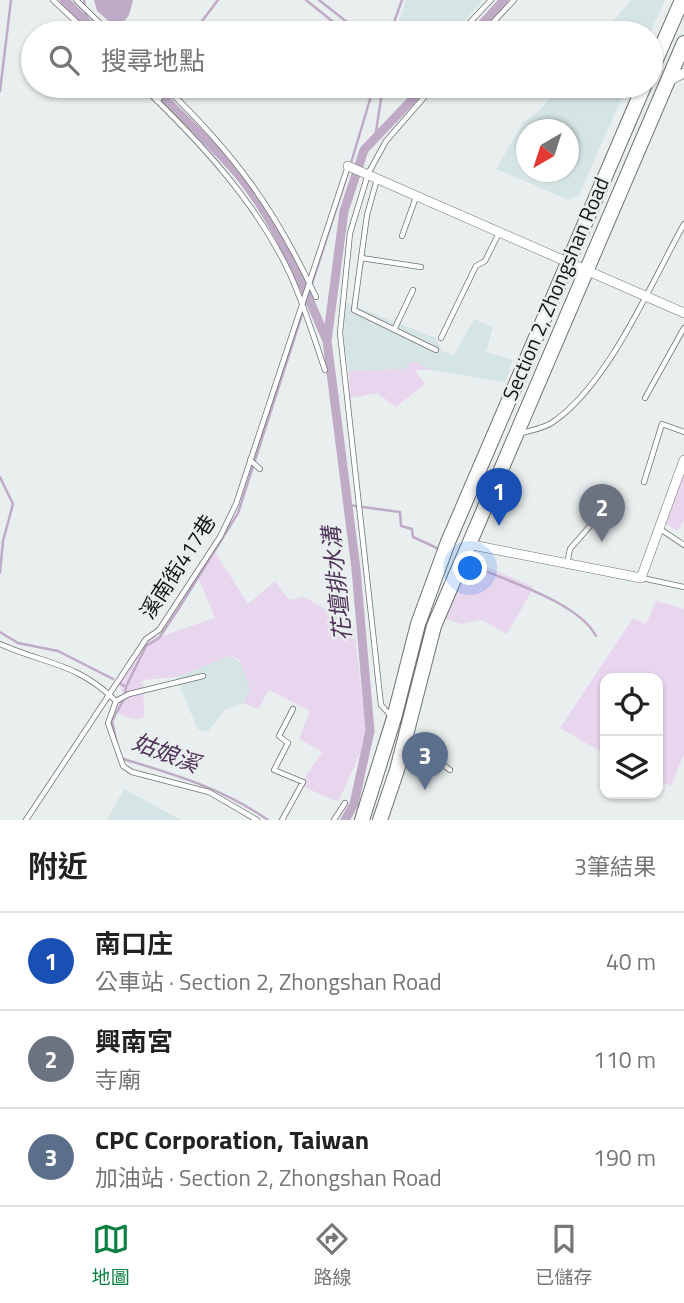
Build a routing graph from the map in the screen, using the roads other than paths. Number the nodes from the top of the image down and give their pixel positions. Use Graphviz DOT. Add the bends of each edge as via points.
graph roads {
  1 [pos="53,0"];
  2 [pos="76,0"];
  3 [pos="491,0"];
  4 [pos="514,0"];
  5 [pos="682,0"];
  6 [pos="75,21"];
  7 [pos="98,21"];
  8 [pos="471,21"];
  9 [pos="494,21"];
  10 [pos="684,43"];
  11 [pos="663,44"];
  12 [pos="684,73"];
  13 [pos="667,82"];
  14 [pos="663,90"];
  15 [pos="155,98"];
  16 [pos="160,98"];
  17 [pos="177,98"];
  18 [pos="423,98"];
  19 [pos="640,98"];
  20 [pos="659,98"];
  21 [pos="158,101"];
  22 [pos="348,166"];
  23 [pos="373,176"];
  24 [pos="417,196"];
  25 [pos="684,224"];
  26 [pos="499,233"];
  27 [pos="402,236"];
  28 [pos="361,258"];
  29 [pos="421,267"];
  30 [pos="576,268"];
  31 [pos="309,282"];
  32 [pos="414,290"];
  33 [pos="644,296"];
  34 [pos="316,298"];
  35 [pos="301,304"];
  36 [pos="684,313"];
  37 [pos="684,328"];
  38 [pos="394,330"];
  39 [pos="441,338"];
  40 [pos="436,350"];
  41 [pos="325,370"];
  42 [pos="645,398"];
  43 [pos="684,432"];
  44 [pos="518,434"];
  45 [pos="250,460"];
  46 [pos="684,460"];
  47 [pos="260,469"];
  48 [pos="474,481"];
  49 [pos="643,482"];
  50 [pos="496,487"];
  51 [pos="610,503"];
  52 [pos="659,529"];
  53 [pos="684,545"];
  54 [pos="466,548"];
  55 [pos="566,564"];
  56 [pos="641,578"];
  57 [pos="684,587"];
  58 [pos="0,645"];
  59 [pos="203,676"];
  60 [pos="109,694"];
  61 [pos="116,701"];
  62 [pos="293,709"];
  63 [pos="394,718"];
  64 [pos="405,737"];
  65 [pos="450,770"];
  66 [pos="345,803"];
  67 [pos="386,818"];
  68 [pos="26,820"];
  69 [pos="257,820"];
  70 [pos="282,820"];
  71 [pos="334,820"];
  72 [pos="362,820"];
  1 -- 6 [label="lane"];
  2 -- 7 [label="lane"];
  3 -- 8 [label="lane"];
  4 -- 9 [label="lane"];
  5 -- 11 [label="main road"];
  10 -- 13 [label="main road, Section 2, Zhongshan Road"];
  12 -- 13 [label="street"];
  13 -- 14 [label="main road, Section 2, Zhongshan Road"];
  15 -- 21 [label="lane"];
  16 -- 21 [label="lane"];
  17 -- 31 [label="lane" via="227,149 249,179"];
  18 -- 23 [label="lane" via="386,141"];
  19 -- 30 [label="main road, Section 2, Zhongshan Road"];
  20 -- 30 [label="main road, Section 2, Zhongshan Road"];
  21 -- 35 [label="lane" via="237,188 283,262"];
  22 -- 23 [label="street"];
  22 -- 31 [label="lane, 溪南街417巷"];
  23 -- 24 [label="street"];
  23 -- 28 [label="lane"];
  23 -- 63 [label="lane" via="350,233 340,332 381,705"];
  24 -- 26 [label="street"];
  24 -- 27 [label="lane"];
  25 -- 33 [label="lane"];
  26 -- 30 [label="street"];
  26 -- 39 [label="lane" via="485,261 476,267"];
  28 -- 29 [label="lane"];
  28 -- 38 [label="lane" via="354,310"];
  30 -- 33 [label="street"];
  30 -- 44 [label="main road, Section 2, Zhongshan Road"];
  30 -- 48 [label="main road, Section 2, Zhongshan Road"];
  31 -- 34 [label="lane"];
  31 -- 35 [label="lane, 溪南街417巷"];
  32 -- 38 [label="lane"];
  33 -- 36 [label="street"];
  33 -- 44 [label="lane" via="586,392 552,423"];
  35 -- 41 [label="lane"];
  35 -- 45 [label="lane, 溪南街417巷"];
  37 -- 42 [label="lane"];
  38 -- 40 [label="lane"];
  43 -- 49 [label="lane" via="663,424"];
  44 -- 50 [label="main road, Section 2, Zhongshan Road"];
  45 -- 47 [label="lane"];
  45 -- 60 [label="lane, 溪南街417巷" via="220,537 159,630 146,639"];
  46 -- 52 [label="street"];
  48 -- 50 [label="main road"];
  48 -- 63 [label="main road, Section 2, Zhongshan Road" via="410,648"];
  50 -- 54 [label="main road, Section 2, Zhongshan Road"];
  51 -- 55 [label="lane" via="570,550"];
  52 -- 53 [label="lane"];
  52 -- 56 [label="street"];
  54 -- 55 [label="street"];
  54 -- 64 [label="main road, Section 2, Zhongshan Road" via="430,637"];
  55 -- 56 [label="street"];
  56 -- 57 [label="lane"];
  58 -- 60 [label="lane" via="53,660 99,683"];
  59 -- 61 [label="lane"];
  60 -- 61 [label="lane"];
  60 -- 68 [label="lane, 溪南街417巷"];
  61 -- 69 [label="lane" via="108,723 123,766 209,792"];
  62 -- 70 [label="lane" via="279,736 288,743 274,770 303,782"];
  63 -- 72 [label="main road"];
  64 -- 65 [label="lane"];
  64 -- 67 [label="main road"];
  66 -- 71 [label="lane"];
}
